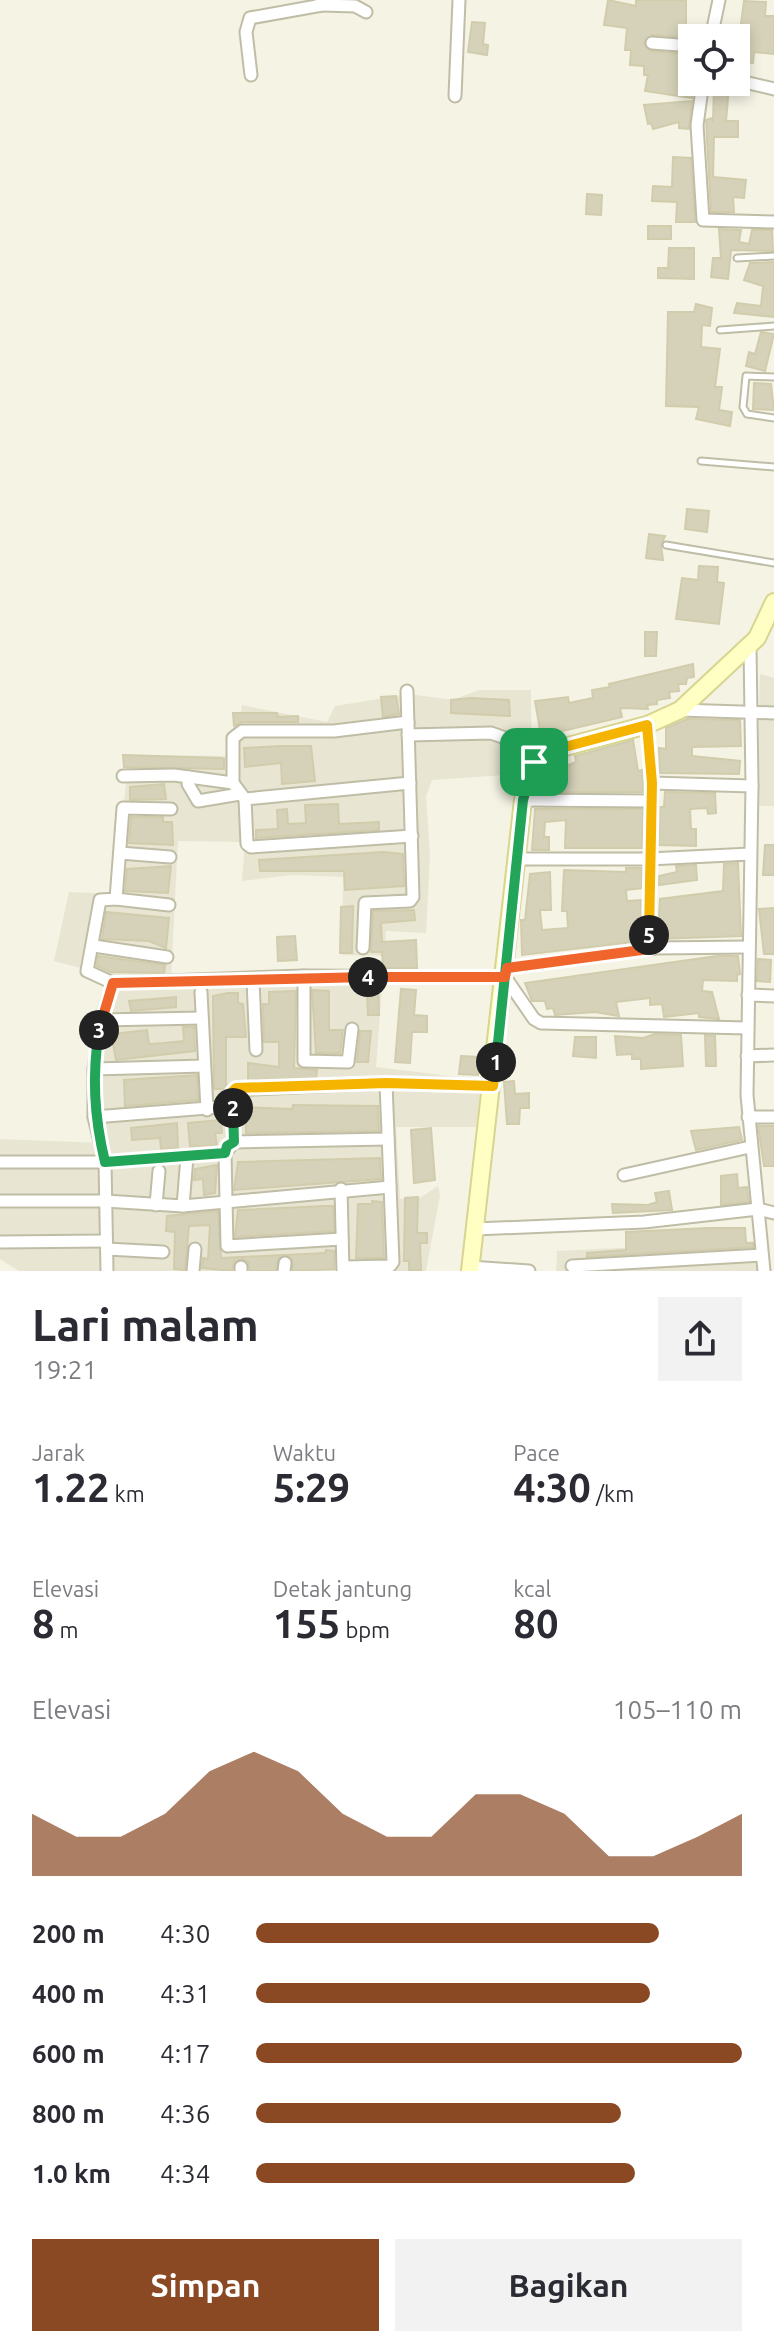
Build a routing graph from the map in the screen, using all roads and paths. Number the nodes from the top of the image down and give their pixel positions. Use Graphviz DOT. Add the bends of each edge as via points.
graph roads {
  1 [pos="459,0"];
  2 [pos="719,0"];
  3 [pos="322,3"];
  4 [pos="366,12"];
  5 [pos="714,24"];
  6 [pos="652,43"];
  7 [pos="678,45"];
  8 [pos="251,75"];
  9 [pos="750,83"];
  10 [pos="774,89"];
  11 [pos="455,96"];
  12 [pos="701,96"];
  13 [pos="774,222"];
  14 [pos="774,256"];
  15 [pos="737,258"];
  16 [pos="774,326"];
  17 [pos="720,330"];
  18 [pos="774,377"];
  19 [pos="774,418"];
  20 [pos="701,461"];
  21 [pos="774,467"];
  22 [pos="666,545"];
  23 [pos="774,563"];
  24 [pos="774,602"];
  25 [pos="750,646"];
  26 [pos="407,691"];
  27 [pos="680,710"];
  28 [pos="750,712"];
  29 [pos="774,713"];
  30 [pos="647,725"];
  31 [pos="408,729"];
  32 [pos="534,762"];
  33 [pos="123,776"];
  34 [pos="189,777"];
  35 [pos="233,783"];
  36 [pos="410,783"];
  37 [pos="652,783"];
  38 [pos="752,786"];
  39 [pos="243,796"];
  40 [pos="523,800"];
  41 [pos="652,801"];
  42 [pos="171,809"];
  43 [pos="412,836"];
  44 [pos="120,853"];
  45 [pos="750,854"];
  46 [pos="170,857"];
  47 [pos="517,859"];
  48 [pos="649,859"];
  49 [pos="116,899"];
  50 [pos="169,905"];
  51 [pos="94,946"];
  52 [pos="748,947"];
  53 [pos="363,948"];
  54 [pos="649,949"];
  55 [pos="167,957"];
  56 [pos="506,973"];
  57 [pos="304,976"];
  58 [pos="253,980"];
  59 [pos="113,983"];
  60 [pos="201,992"];
  61 [pos="748,995"];
  62 [pos="774,996"];
  63 [pos="202,1018"];
  64 [pos="101,1020"];
  65 [pos="747,1028"];
  66 [pos="352,1029"];
  67 [pos="256,1050"];
  68 [pos="774,1055"];
  69 [pos="747,1056"];
  70 [pos="204,1066"];
  71 [pos="94,1069"];
  72 [pos="386,1083"];
  73 [pos="493,1086"];
  74 [pos="233,1106"];
  75 [pos="207,1110"];
  76 [pos="94,1117"];
  77 [pos="748,1117"];
  78 [pos="774,1117"];
  79 [pos="388,1139"];
  80 [pos="234,1142"];
  81 [pos="750,1147"];
  82 [pos="225,1153"];
  83 [pos="187,1157"];
  84 [pos="0,1162"];
  85 [pos="105,1162"];
  86 [pos="159,1171"];
  87 [pos="624,1175"];
  88 [pos="390,1187"];
  89 [pos="341,1189"];
  90 [pos="0,1201"];
  91 [pos="105,1201"];
  92 [pos="228,1201"];
  93 [pos="156,1205"];
  94 [pos="183,1206"];
  95 [pos="758,1209"];
  96 [pos="774,1213"];
  97 [pos="475,1229"];
  98 [pos="342,1239"];
  99 [pos="0,1242"];
  100 [pos="107,1245"];
  101 [pos="195,1249"];
  102 [pos="163,1252"];
  103 [pos="573,1253"];
  104 [pos="762,1255"];
  105 [pos="654,1267"];
  106 [pos="572,1268"];
  107 [pos="615,1268"];
  108 [pos="344,1269"];
  109 [pos="470,1269"];
  110 [pos="107,1271"];
  111 [pos="193,1271"];
  112 [pos="529,1271"];
  113 [pos="764,1271"];
  1 -- 11 [label="street"];
  2 -- 5 [label="street"];
  3 -- 4 [label="street"];
  3 -- 8 [label="street" via="250,18 246,32"];
  6 -- 7 [label="street"];
  9 -- 10 [label="street"];
  12 -- 13 [label="street" via="697,125 703,220"];
  14 -- 15 [label="lane"];
  16 -- 17 [label="lane"];
  18 -- 19 [label="lane" via="746,376 743,407 747,414"];
  20 -- 21 [label="lane"];
  22 -- 23 [label="lane"];
  24 -- 25 [label="main road"];
  25 -- 27 [label="main road"];
  25 -- 28 [label="street"];
  26 -- 31 [label="street"];
  27 -- 28 [label="street"];
  27 -- 30 [label="main road"];
  28 -- 29 [label="street"];
  28 -- 38 [label="street"];
  30 -- 32 [label="main road" via="546,752"];
  30 -- 37 [label="street"];
  31 -- 32 [label="street" via="491,733"];
  31 -- 35 [label="street" via="242,731 233,738"];
  31 -- 36 [label="street"];
  32 -- 40 [label="main road"];
  33 -- 34 [label="street"];
  34 -- 35 [label="street"];
  34 -- 39 [label="street" via="198,801"];
  35 -- 39 [label="street"];
  36 -- 39 [label="street"];
  36 -- 43 [label="street"];
  37 -- 38 [label="street"];
  37 -- 41 [label="street"];
  38 -- 45 [label="street"];
  39 -- 43 [label="street" via="251,847"];
  40 -- 41 [label="street"];
  40 -- 47 [label="main road"];
  41 -- 48 [label="street"];
  42 -- 44 [label="street" via="123,808"];
  43 -- 53 [label="street" via="412,899 365,903"];
  44 -- 46 [label="street"];
  44 -- 49 [label="street"];
  45 -- 48 [label="street"];
  45 -- 52 [label="street"];
  47 -- 48 [label="street"];
  47 -- 56 [label="main road"];
  48 -- 54 [label="street"];
  49 -- 50 [label="street"];
  49 -- 51 [label="street" via="100,900"];
  51 -- 55 [label="street"];
  51 -- 59 [label="street" via="87,972"];
  52 -- 54 [label="street"];
  52 -- 61 [label="street"];
  54 -- 56 [label="street"];
  56 -- 57 [label="street"];
  56 -- 65 [label="street" via="541,1023"];
  56 -- 73 [label="main road"];
  57 -- 58 [label="street"];
  57 -- 66 [label="street" via="304,1061 348,1062"];
  58 -- 59 [label="street"];
  58 -- 67 [label="street"];
  59 -- 64 [label="street"];
  60 -- 63 [label="street"];
  61 -- 62 [label="street"];
  61 -- 65 [label="street"];
  63 -- 64 [label="street"];
  63 -- 70 [label="street"];
  64 -- 71 [label="street"];
  65 -- 69 [label="street"];
  68 -- 69 [label="street"];
  69 -- 77 [label="street"];
  70 -- 71 [label="street"];
  70 -- 75 [label="street"];
  71 -- 76 [label="street"];
  72 -- 73 [label="street"];
  72 -- 74 [label="street" via="236,1088"];
  72 -- 79 [label="street"];
  73 -- 97 [label="main road"];
  74 -- 75 [label="street"];
  74 -- 80 [label="street"];
  75 -- 76 [label="street"];
  76 -- 85 [label="street"];
  77 -- 78 [label="street"];
  77 -- 81 [label="street"];
  79 -- 80 [label="street"];
  79 -- 88 [label="street"];
  80 -- 82 [label="street"];
  81 -- 87 [label="street"];
  81 -- 95 [label="street"];
  82 -- 83 [label="street"];
  82 -- 92 [label="street"];
  83 -- 85 [label="street"];
  83 -- 94 [label="street"];
  84 -- 85 [label="street"];
  85 -- 91 [label="street"];
  86 -- 93 [label="street"];
  88 -- 89 [label="street"];
  88 -- 108 [label="street" via="393,1265"];
  89 -- 92 [label="street"];
  89 -- 98 [label="street"];
  90 -- 91 [label="street"];
  91 -- 93 [label="street"];
  91 -- 100 [label="street"];
  92 -- 94 [label="street"];
  92 -- 98 [label="street" via="225,1242 231,1248"];
  93 -- 94 [label="street"];
  95 -- 96 [label="street"];
  95 -- 97 [label="street" via="644,1222"];
  95 -- 104 [label="street"];
  97 -- 109 [label="main road"];
  98 -- 108 [label="street"];
  99 -- 100 [label="street"];
  100 -- 102 [label="street"];
  100 -- 110 [label="street"];
  101 -- 111 [label="street"];
  103 -- 106 [label="street"];
  104 -- 105 [label="street"];
  104 -- 113 [label="street"];
  105 -- 107 [label="street"];
  106 -- 107 [label="street"];
  109 -- 112 [label="street"];
}
